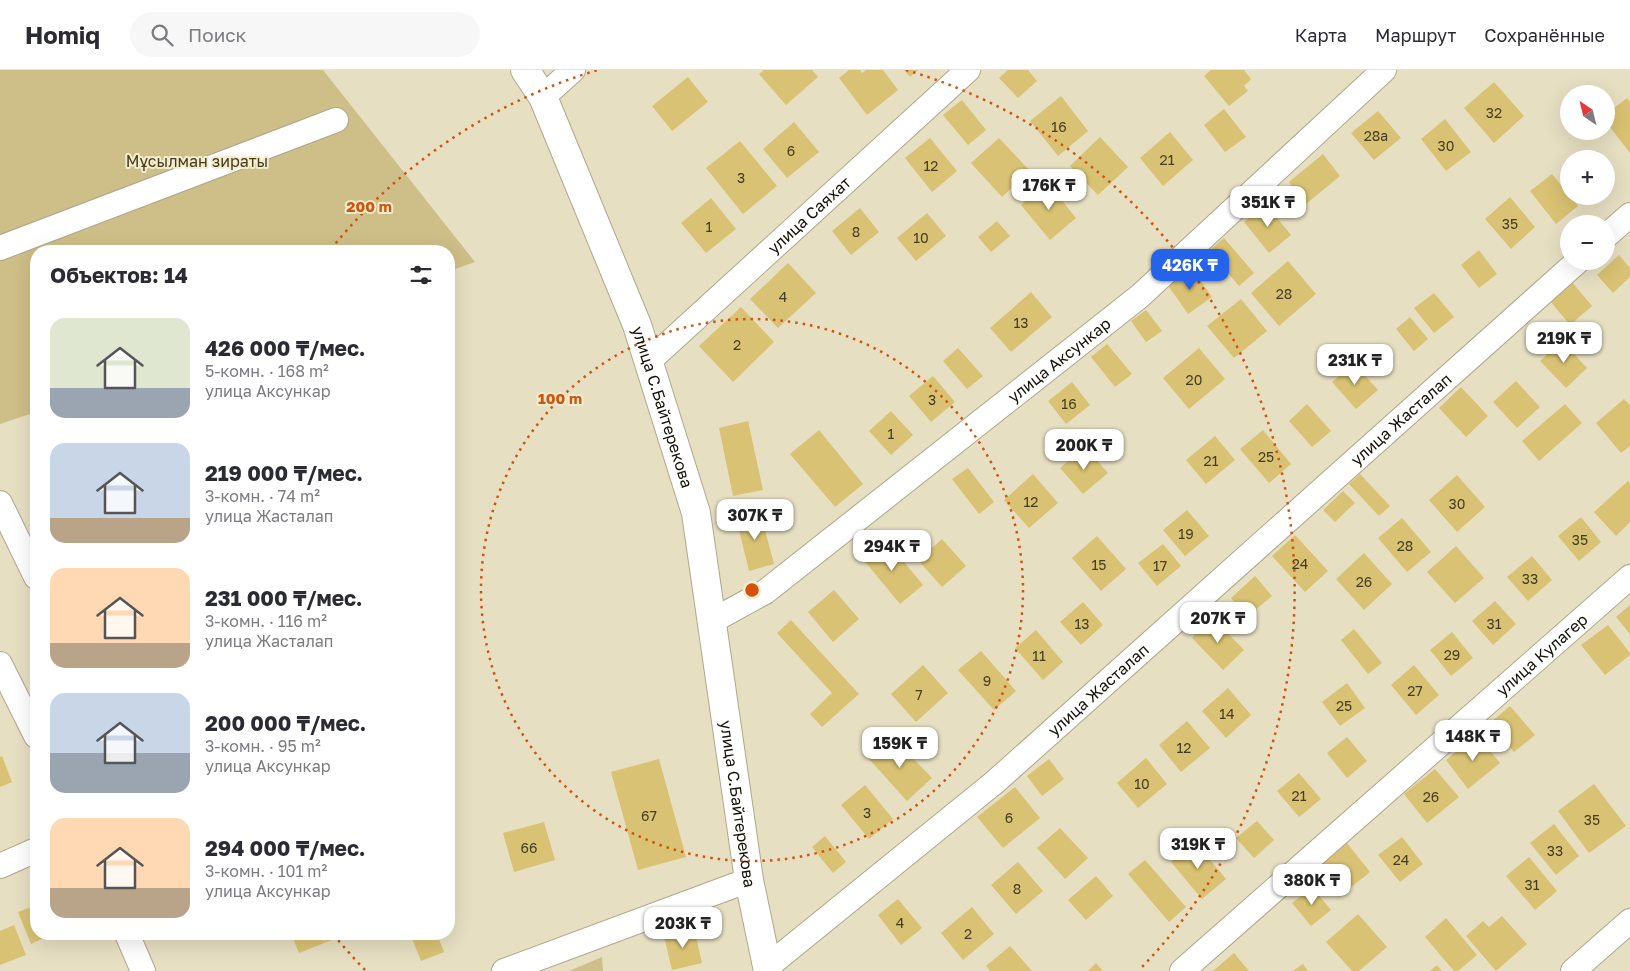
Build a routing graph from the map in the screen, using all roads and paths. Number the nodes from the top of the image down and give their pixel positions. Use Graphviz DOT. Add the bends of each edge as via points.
graph roads {
  1 [pos="525,70"];
  2 [pos="572,70"];
  3 [pos="968,70"];
  4 [pos="1384,70"];
  5 [pos="543,97"];
  6 [pos="336,120"];
  7 [pos="1630,215"];
  8 [pos="1615,228"];
  9 [pos="0,248"];
  10 [pos="1568,270"];
  11 [pos="648,362"];
  12 [pos="0,502"];
  13 [pos="30,564"];
  14 [pos="1630,577"];
  15 [pos="712,621"];
  16 [pos="0,664"];
  17 [pos="30,724"];
  18 [pos="30,853"];
  19 [pos="0,866"];
  20 [pos="749,880"];
  21 [pos="1630,921"];
  22 [pos="130,940"];
  23 [pos="768,969"];
  24 [pos="143,971"];
  25 [pos="504,971"];
  26 [pos="1182,971"];
  27 [pos="1573,971"];
  1 -- 5 [label="main road, улица С.Байтерекова"];
  2 -- 5 [label="street"];
  3 -- 11 [label="street, улица Саяхат"];
  4 -- 15 [label="street, улица Аксункар" via="1140,296 765,592"];
  5 -- 11 [label="main road, улица С.Байтерекова" via="637,325"];
  6 -- 9 [label="street"];
  7 -- 8 [label="street"];
  10 -- 23 [label="street, улица Жасталап" via="995,782"];
  11 -- 15 [label="main road, улица С.Байтерекова" via="696,512"];
  12 -- 13 [label="street"];
  14 -- 26 [label="street, улица Кулагер"];
  15 -- 20 [label="main road, улица С.Байтерекова"];
  16 -- 17 [label="street"];
  18 -- 19 [label="street"];
  20 -- 23 [label="main road, улица С.Байтерекова"];
  20 -- 25 [label="street"];
  21 -- 27 [label="street"];
  22 -- 24 [label="street"];
}
